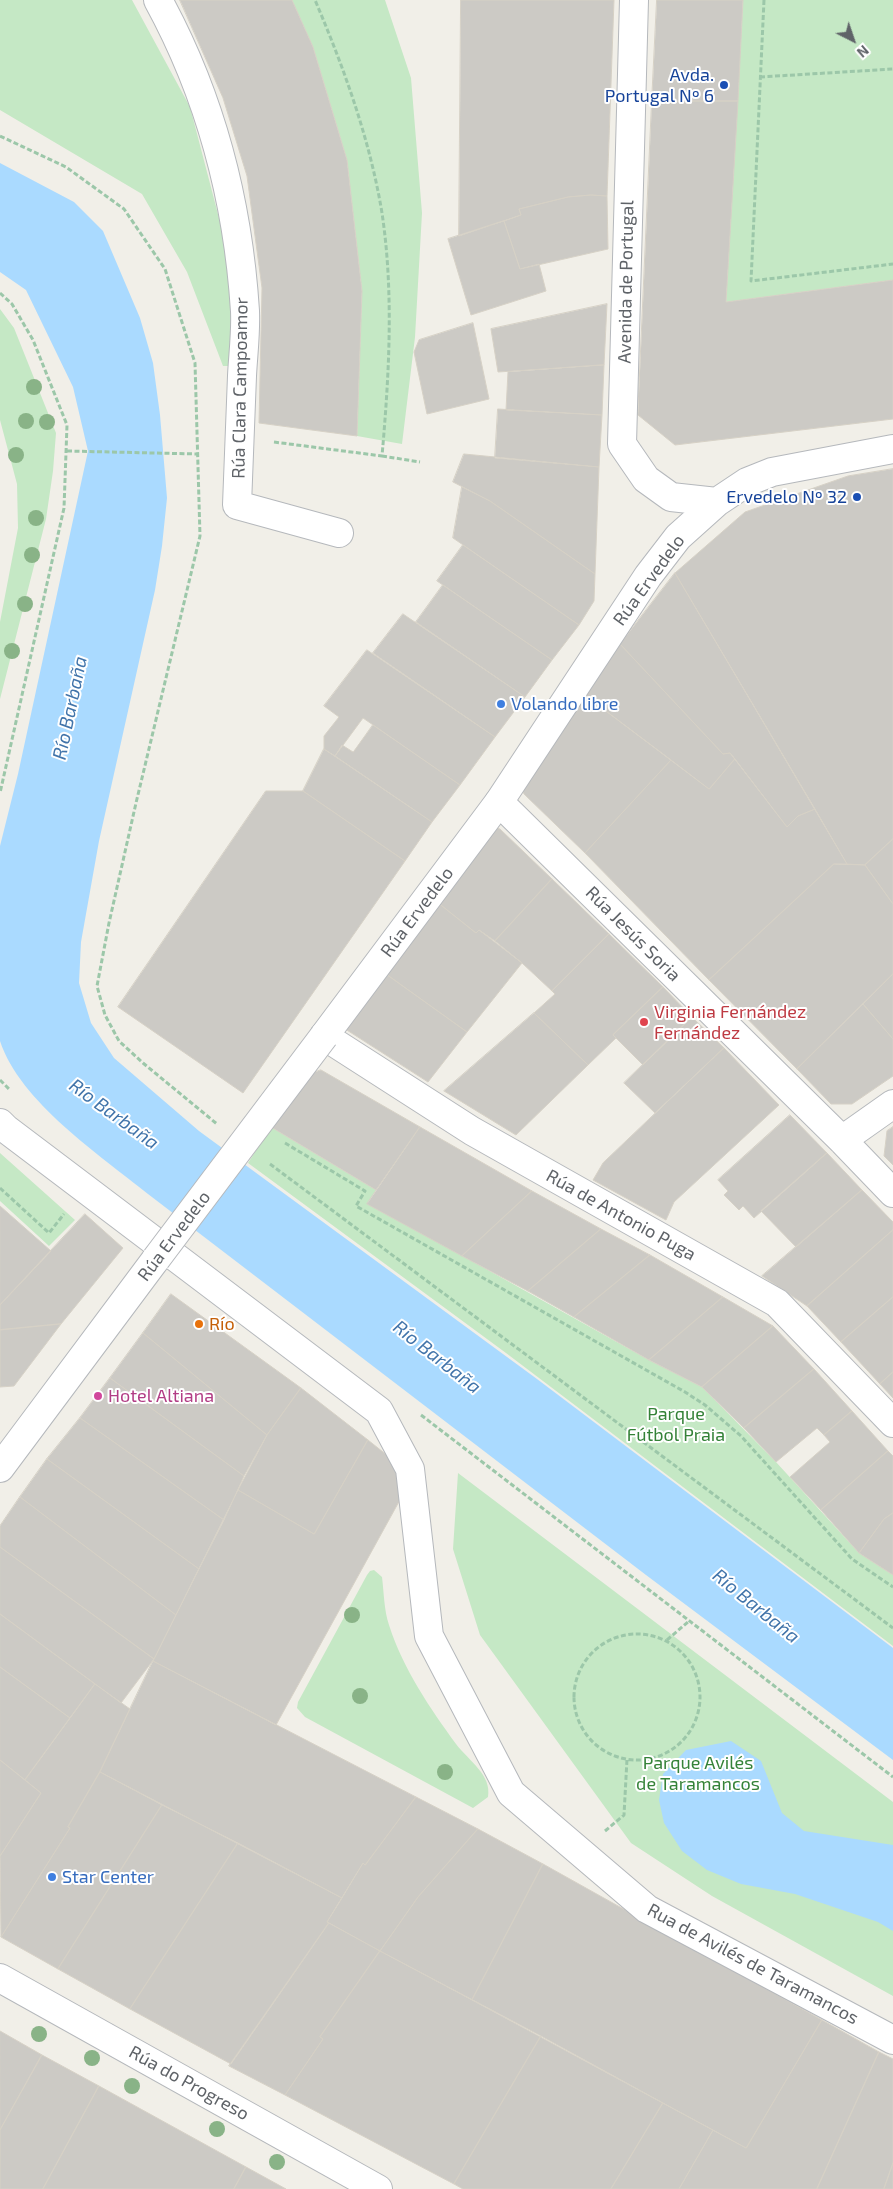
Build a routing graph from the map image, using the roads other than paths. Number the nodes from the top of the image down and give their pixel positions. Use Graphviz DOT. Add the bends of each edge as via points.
graph roads {
  1 [pos="158,0"];
  2 [pos="634,0"];
  3 [pos="893,449"];
  4 [pos="717,502"];
  5 [pos="339,533"];
  6 [pos="499,802"];
  7 [pos="324,1036"];
  8 [pos="893,1104"];
  9 [pos="0,1123"];
  10 [pos="842,1140"];
  11 [pos="893,1193"];
  12 [pos="893,1423"];
  13 [pos="1,1463"];
  14 [pos="0,1978"];
  15 [pos="893,2040"];
  16 [pos="378,2189"];
  1 -- 5 [label="street, Rúa Clara Campoamor" via="192,68 210,117 236,228 245,313 237,505"];
  2 -- 4 [label="street, Avenida de Portugal" via="622,444 646,479 671,497"];
  3 -- 4 [label="street, Rúa Ervedelo" via="772,472 748,482"];
  4 -- 6 [label="street, Rúa Ervedelo" via="678,537 648,576"];
  6 -- 7 [label="street, Rúa Ervedelo"];
  6 -- 10 [label="street, Rúa Jesús Soria"];
  7 -- 12 [label="street, Rúa de Antonio Puga" via="472,1131 777,1303"];
  7 -- 13 [label="street, Rúa Ervedelo, bridge"];
  8 -- 10 [label="street"];
  9 -- 15 [label="street, Rua de Avilés de Taramancos" via="379,1411 410,1469 429,1636 511,1793 647,1910"];
  10 -- 11 [label="street, Rúa Jesús Soria"];
  14 -- 16 [label="street, Rúa do Progreso"];
}
